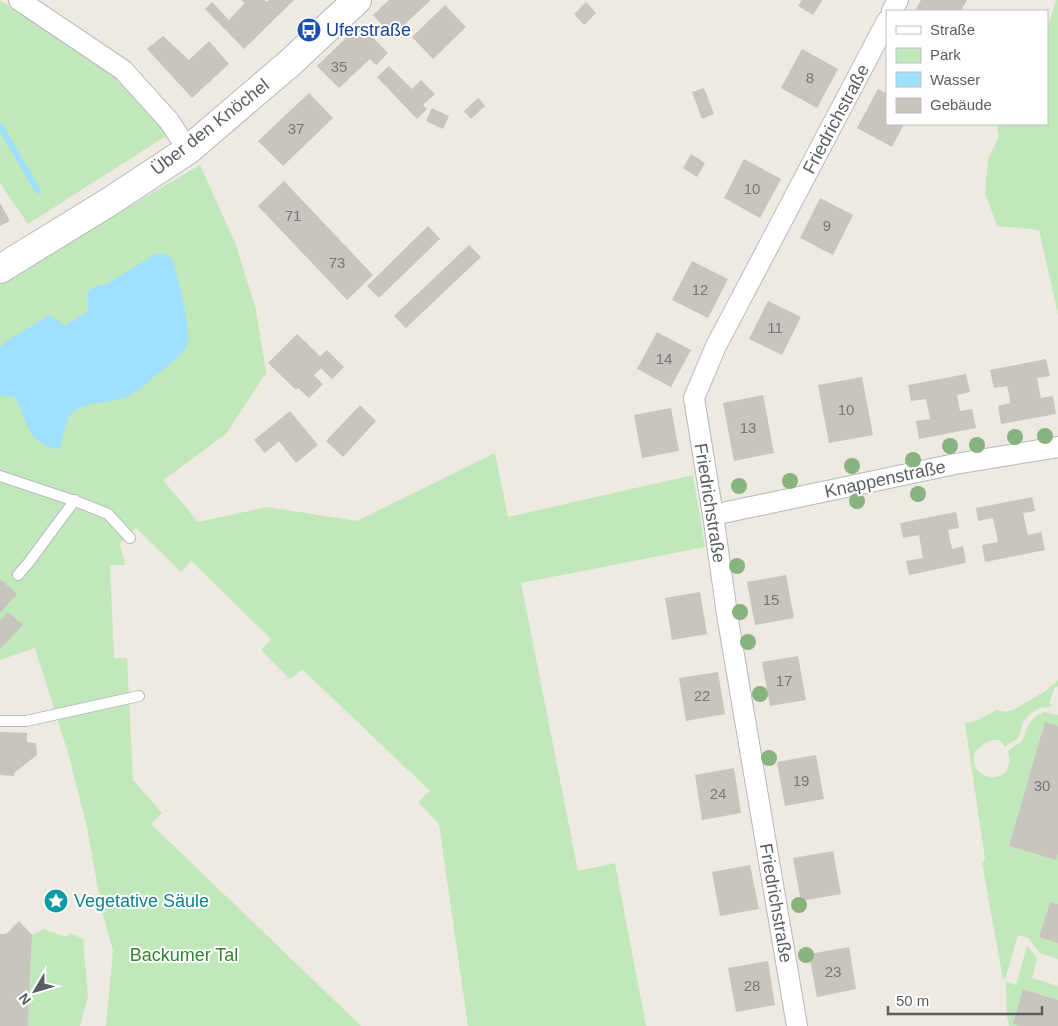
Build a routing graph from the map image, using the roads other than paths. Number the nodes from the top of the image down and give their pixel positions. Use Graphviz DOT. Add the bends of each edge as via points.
graph roads {
  1 [pos="19,0"];
  2 [pos="357,0"];
  3 [pos="886,23"];
  4 [pos="188,150"];
  5 [pos="0,269"];
  6 [pos="1058,447"];
  7 [pos="0,476"];
  8 [pos="75,500"];
  9 [pos="713,515"];
  10 [pos="130,538"];
  11 [pos="18,575"];
  12 [pos="139,696"];
  13 [pos="0,721"];
  14 [pos="798,1026"];
  1 -- 4 [label="street" via="122,70 169,122"];
  2 -- 4 [label="main road, Über den Knöchel" via="291,62"];
  3 -- 9 [label="street, Friedrichstraße" via="716,346 694,398"];
  4 -- 5 [label="main road, Über den Knöchel"];
  6 -- 9 [label="street, Knappenstraße" via="955,464"];
  7 -- 8 [label="lane"];
  8 -- 10 [label="lane" via="108,514"];
  8 -- 11 [label="lane"];
  9 -- 14 [label="street, Friedrichstraße"];
  12 -- 13 [label="lane" via="26,721"];
}
